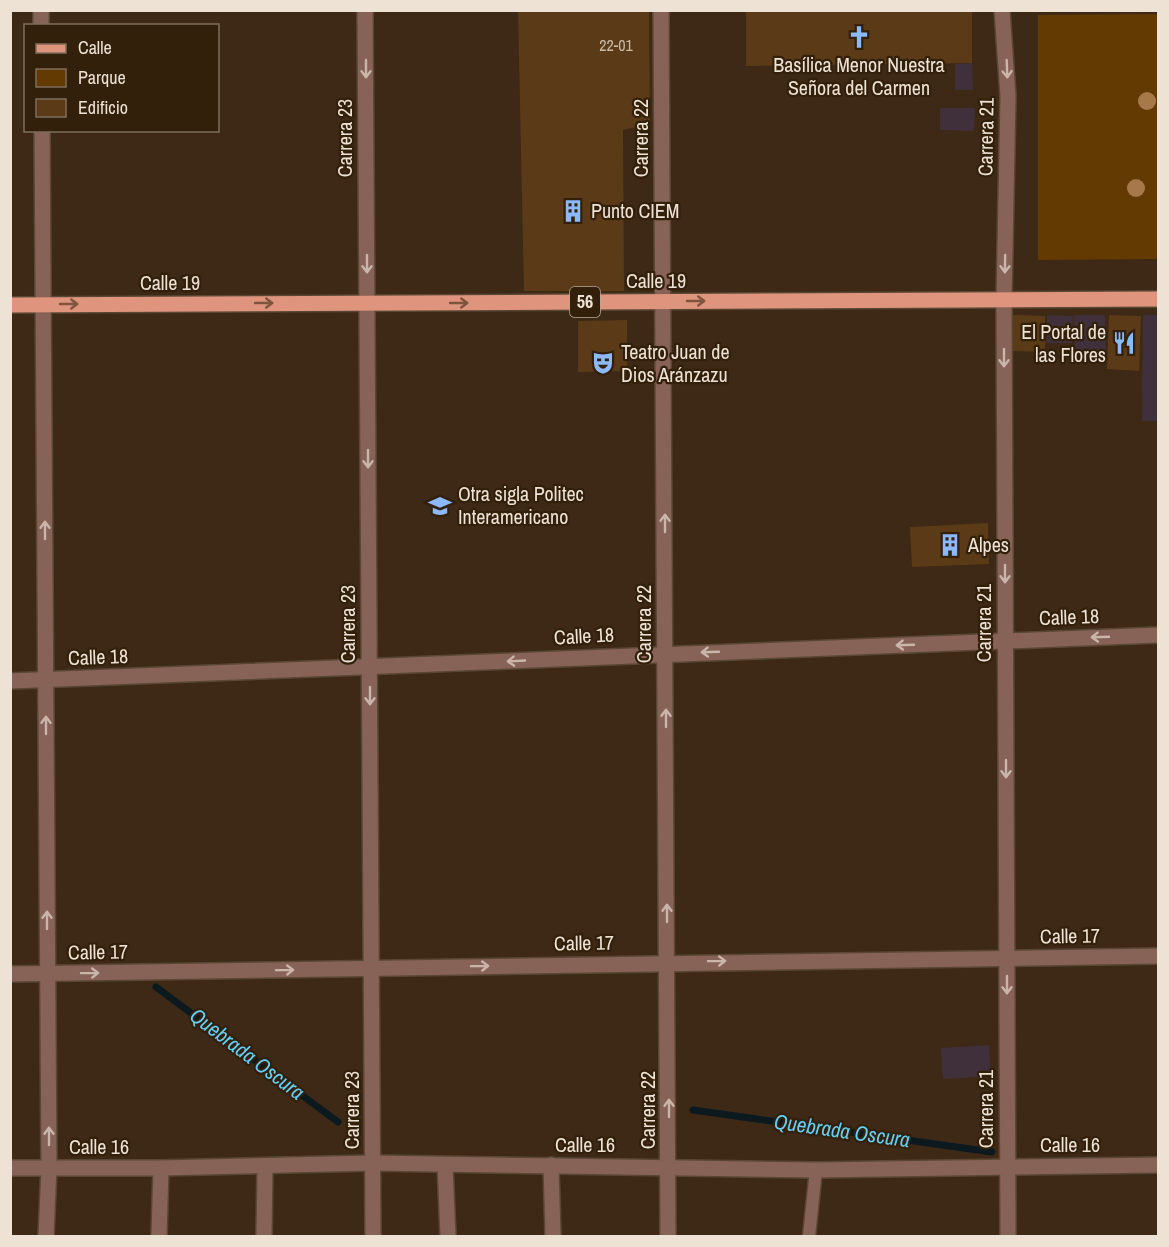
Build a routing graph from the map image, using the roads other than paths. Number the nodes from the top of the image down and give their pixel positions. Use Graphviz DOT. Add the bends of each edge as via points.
graph roads {
  1 [pos="365,10"];
  2 [pos="661,10"];
  3 [pos="1002,10"];
  4 [pos="42,132"];
  5 [pos="1158,299"];
  6 [pos="1004,300"];
  7 [pos="663,302"];
  8 [pos="367,303"];
  9 [pos="43,304"];
  10 [pos="10,305"];
  11 [pos="1158,634"];
  12 [pos="1005,641"];
  13 [pos="666,654"];
  14 [pos="369,667"];
  15 [pos="45,680"];
  16 [pos="10,681"];
  17 [pos="1158,956"];
  18 [pos="1006,958"];
  19 [pos="668,962"];
  20 [pos="372,968"];
  21 [pos="10,974"];
  22 [pos="47,974"];
  23 [pos="373,1163"];
  24 [pos="551,1165"];
  25 [pos="1158,1165"];
  26 [pos="265,1166"];
  27 [pos="445,1166"];
  28 [pos="669,1166"];
  29 [pos="1007,1166"];
  30 [pos="10,1168"];
  31 [pos="49,1168"];
  32 [pos="161,1168"];
  33 [pos="816,1170"];
  34 [pos="46,1236"];
  35 [pos="159,1236"];
  36 [pos="264,1236"];
  37 [pos="374,1236"];
  38 [pos="448,1236"];
  39 [pos="553,1236"];
  40 [pos="668,1236"];
  41 [pos="809,1236"];
  42 [pos="1008,1236"];
  1 -- 8 [label="street, Carrera 23, one-way"];
  2 -- 7 [label="street, Carrera 22"];
  3 -- 6 [label="street, Carrera 21, one-way" via="1008,96"];
  4 -- 9 [label="street"];
  5 -- 6 [label="main road, Calle 19 / 56"];
  7 -- 6 [label="main road, Calle 19 / 56, one-way"];
  6 -- 12 [label="street, Carrera 21, one-way"];
  8 -- 7 [label="main road, Calle 19 / 56, one-way"];
  13 -- 7 [label="street, Carrera 22, one-way"];
  9 -- 8 [label="main road, Calle 19 / 56, one-way"];
  8 -- 14 [label="street, Carrera 23, one-way"];
  9 -- 10 [label="main road, Calle 19 / 56"];
  15 -- 9 [label="street, one-way"];
  11 -- 12 [label="street, Calle 18, one-way"];
  12 -- 13 [label="street, Calle 18, one-way"];
  12 -- 18 [label="street, Carrera 21, one-way"];
  13 -- 14 [label="street, Calle 18, one-way"];
  19 -- 13 [label="street, Carrera 22, one-way"];
  14 -- 15 [label="street, Calle 18"];
  14 -- 20 [label="street, Carrera 23, one-way"];
  15 -- 16 [label="street, Calle 18"];
  22 -- 15 [label="street, one-way"];
  17 -- 18 [label="street, Calle 17"];
  19 -- 18 [label="street, Calle 17, one-way"];
  18 -- 29 [label="street, Carrera 21, one-way"];
  20 -- 19 [label="street, Calle 17, one-way"];
  28 -- 19 [label="street, Carrera 22, one-way"];
  22 -- 20 [label="street, Calle 17, one-way"];
  20 -- 23 [label="street, Carrera 23"];
  21 -- 22 [label="street, Calle 17"];
  31 -- 22 [label="street, one-way"];
  23 -- 26 [label="street, Calle 16"];
  23 -- 27 [label="street, Calle 16"];
  23 -- 37 [label="street, Carrera 23"];
  24 -- 27 [label="street, Calle 16"];
  24 -- 28 [label="street, Calle 16"];
  24 -- 39 [label="street"];
  25 -- 29 [label="street, Calle 16"];
  26 -- 32 [label="street, Calle 16"];
  26 -- 36 [label="street"];
  27 -- 38 [label="street"];
  28 -- 33 [label="street, Calle 16"];
  28 -- 40 [label="street, Carrera 22"];
  29 -- 33 [label="street, Calle 16"];
  29 -- 42 [label="street, Carrera 21"];
  30 -- 31 [label="street, Calle 16"];
  31 -- 32 [label="street, Calle 16"];
  31 -- 34 [label="street"];
  32 -- 35 [label="street"];
  33 -- 41 [label="lane"];
}
